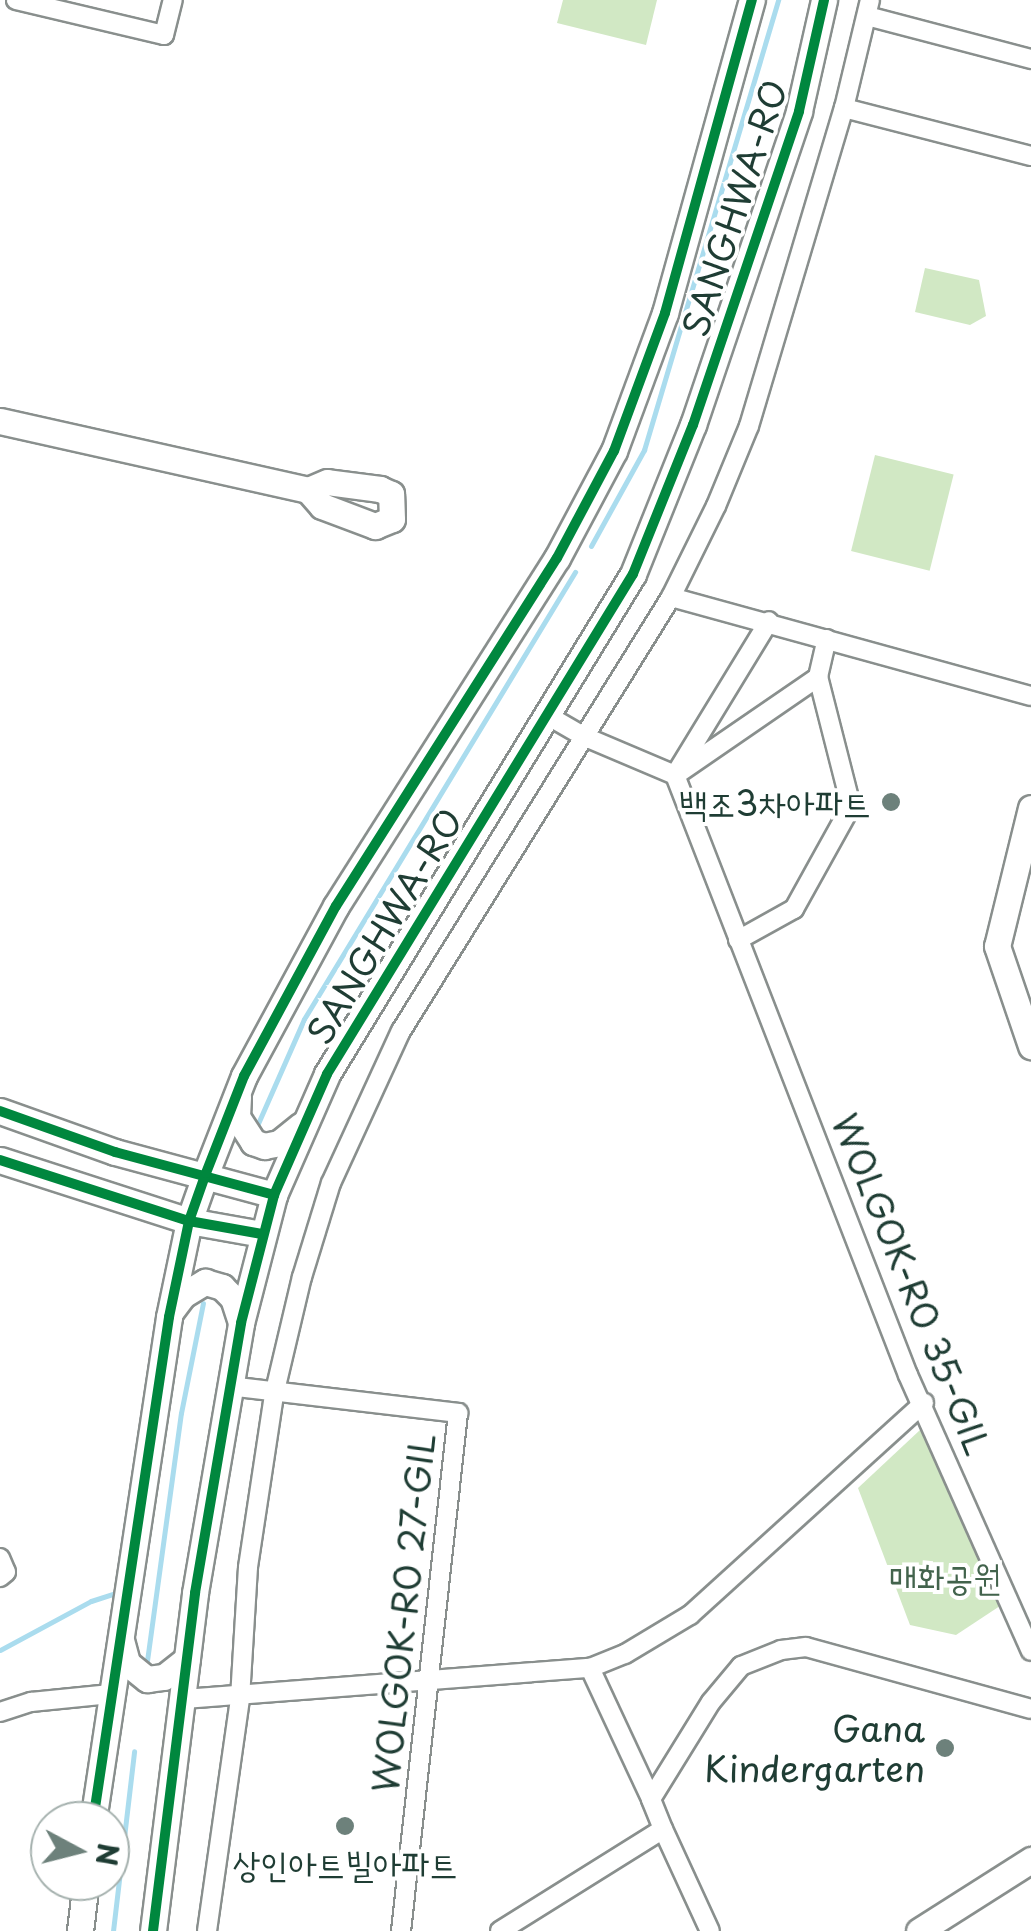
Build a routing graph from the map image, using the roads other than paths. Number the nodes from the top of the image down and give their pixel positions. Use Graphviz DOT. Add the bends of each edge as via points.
graph roads {
  1 [pos="173,0"];
  2 [pos="752,0"];
  3 [pos="824,0"];
  4 [pos="28,1"];
  5 [pos="868,8"];
  6 [pos="1031,59"];
  7 [pos="844,108"];
  8 [pos="1031,156"];
  9 [pos="0,422"];
  10 [pos="308,490"];
  11 [pos="672,597"];
  12 [pos="769,621"];
  13 [pos="827,639"];
  14 [pos="818,677"];
  15 [pos="1031,696"];
  16 [pos="545,714"];
  17 [pos="583,736"];
  18 [pos="676,775"];
  19 [pos="1031,808"];
  20 [pos="738,940"];
  21 [pos="1031,1046"];
  22 [pos="240,1087"];
  23 [pos="0,1111"];
  24 [pos="301,1125"];
  25 [pos="0,1160"];
  26 [pos="206,1173"];
  27 [pos="274,1194"];
  28 [pos="189,1220"];
  29 [pos="262,1234"];
  30 [pos="170,1312"];
  31 [pos="241,1322"];
  32 [pos="229,1386"];
  33 [pos="274,1394"];
  34 [pos="924,1403"];
  35 [pos="0,1558"];
  36 [pos="0,1577"];
  37 [pos="120,1636"];
  38 [pos="1031,1651"];
  39 [pos="186,1659"];
  40 [pos="590,1668"];
  41 [pos="426,1679"];
  42 [pos="111,1694"];
  43 [pos="240,1698"];
  44 [pos="184,1699"];
  45 [pos="1031,1709"];
  46 [pos="0,1712"];
  47 [pos="651,1799"];
  48 [pos="95,1801"];
  49 [pos="663,1829"];
  50 [pos="1031,1860"];
  51 [pos="84,1901"];
  52 [pos="80,1931"];
  53 [pos="152,1931"];
  54 [pos="207,1931"];
  55 [pos="401,1931"];
  56 [pos="500,1931"];
  57 [pos="710,1931"];
  58 [pos="919,1931"];
  1 -- 4 [label="street" via="164,34"];
  2 -- 22 [label="main road, SANGHWA-RO" via="664,314 614,450 558,558 336,906"];
  3 -- 16 [label="main road, SANGHWA-RO" via="799,112 693,425 632,574"];
  5 -- 6 [label="street"];
  5 -- 7 [label="street"];
  7 -- 8 [label="street"];
  7 -- 11 [label="street" via="749,426"];
  9 -- 10 [label="main road"];
  11 -- 12 [label="street"];
  11 -- 17 [label="street"];
  12 -- 13 [label="street"];
  12 -- 18 [label="street"];
  13 -- 14 [label="street"];
  13 -- 15 [label="street"];
  14 -- 18 [label="street"];
  14 -- 20 [label="street" via="851,806 794,909"];
  16 -- 17 [label="street"];
  16 -- 24 [label="main road, SANGHWA-RO"];
  17 -- 18 [label="street"];
  17 -- 33 [label="street" via="401,1031 361,1113 319,1220"];
  18 -- 20 [label="street, WOLGOK-RO 35-GIL"];
  19 -- 21 [label="main road" via="997,946"];
  20 -- 34 [label="street, WOLGOK-RO 35-GIL"];
  22 -- 24 [label="main road" via="238,1117 253,1142 279,1143"];
  22 -- 26 [label="main road, SANGHWA-RO"];
  23 -- 26 [label="main road" via="115,1152"];
  24 -- 27 [label="main road, SANGHWA-RO"];
  25 -- 28 [label="main road"];
  26 -- 27 [label="main road"];
  26 -- 28 [label="main road, SANGHWA-RO"];
  27 -- 29 [label="main road, SANGHWA-RO"];
  28 -- 29 [label="main road"];
  28 -- 30 [label="main road, SANGHWA-RO"];
  29 -- 31 [label="main road, SANGHWA-RO"];
  30 -- 31 [label="main road" via="182,1295 205,1282 233,1298"];
  30 -- 37 [label="main road, SANGHWA-RO"];
  31 -- 32 [label="main road, SANGHWA-RO"];
  32 -- 33 [label="street, WOLGOK-RO 27-GIL"];
  32 -- 39 [label="main road, SANGHWA-RO"];
  33 -- 41 [label="street, WOLGOK-RO 27-GIL" via="458,1413"];
  33 -- 43 [label="street" via="248,1567"];
  34 -- 38 [label="street, WOLGOK-RO 35-GIL"];
  34 -- 40 [label="street" via="690,1615"];
  35 -- 36 [label="street" via="6,1572"];
  37 -- 39 [label="main road" via="127,1663 147,1679 164,1677"];
  37 -- 42 [label="main road, SANGHWA-RO"];
  39 -- 44 [label="main road, SANGHWA-RO"];
  40 -- 41 [label="street"];
  40 -- 47 [label="street"];
  41 -- 43 [label="street"];
  41 -- 55 [label="street, WOLGOK-RO 27-GIL"];
  42 -- 46 [label="street"];
  42 -- 48 [label="main road, SANGHWA-RO"];
  43 -- 44 [label="street"];
  43 -- 54 [label="street"];
  44 -- 53 [label="main road, SANGHWA-RO"];
  45 -- 47 [label="street" via="806,1647 781,1650 740,1666"];
  47 -- 49 [label="street"];
  49 -- 56 [label="street"];
  49 -- 57 [label="street"];
  50 -- 58 [label="main road"];
  51 -- 52 [label="main road"];
}
